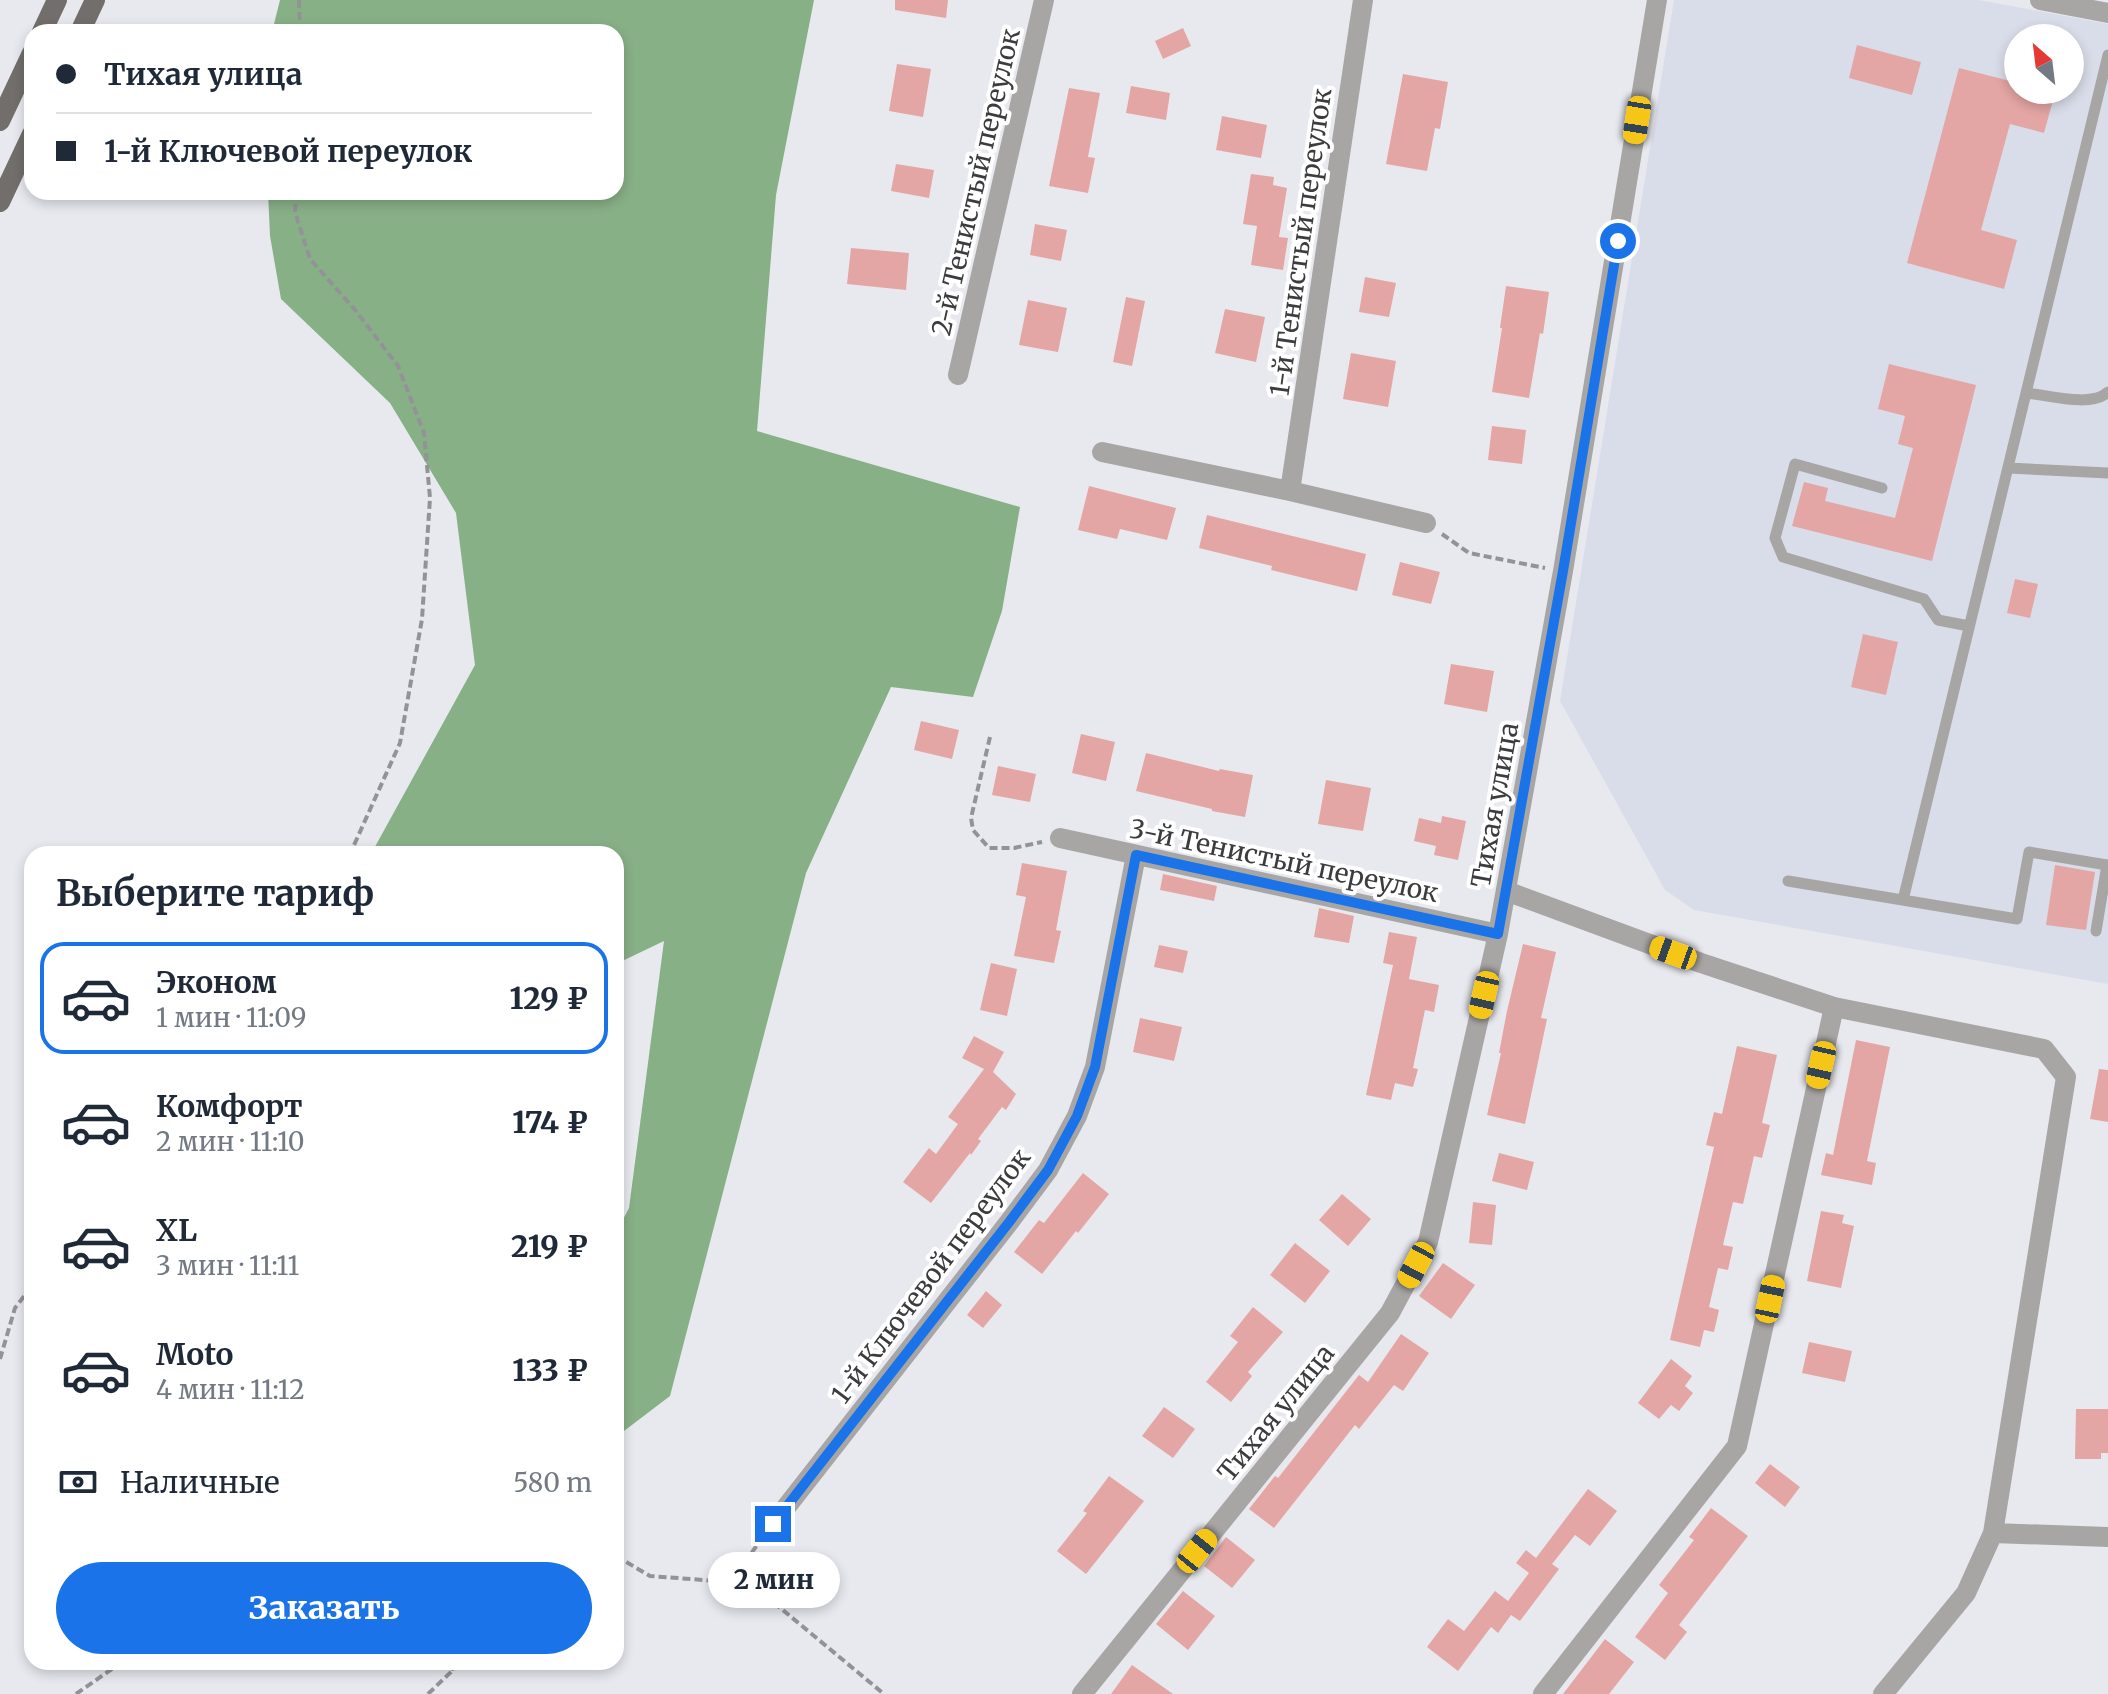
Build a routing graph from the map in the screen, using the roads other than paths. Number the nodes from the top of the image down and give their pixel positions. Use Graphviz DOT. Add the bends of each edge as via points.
graph roads {
  1 [pos="57,0"];
  2 [pos="95,0"];
  3 [pos="1044,0"];
  4 [pos="1363,0"];
  5 [pos="1657,0"];
  6 [pos="2040,0"];
  7 [pos="2108,13"];
  8 [pos="46,24"];
  9 [pos="84,24"];
  10 [pos="2108,55"];
  11 [pos="24,70"];
  12 [pos="0,121"];
  13 [pos="24,151"];
  14 [pos="0,202"];
  15 [pos="958,375"];
  16 [pos="2108,392"];
  17 [pos="2026,393"];
  18 [pos="1102,452"];
  19 [pos="2008,468"];
  20 [pos="2108,473"];
  21 [pos="1882,488"];
  22 [pos="1290,491"];
  23 [pos="1426,523"];
  24 [pos="1969,626"];
  25 [pos="1060,838"];
  26 [pos="1136,855"];
  27 [pos="1788,881"];
  28 [pos="1506,891"];
  29 [pos="1903,900"];
  30 [pos="2096,931"];
  31 [pos="1498,934"];
  32 [pos="1834,1007"];
  33 [pos="773,1524"];
  34 [pos="1993,1533"];
  35 [pos="2108,1537"];
  36 [pos="1082,1694"];
  37 [pos="1543,1694"];
  38 [pos="1883,1694"];
  1 -- 8 [label="main road"];
  2 -- 9 [label="main road"];
  3 -- 15 [label="street, 2-й Тенистый переулок"];
  4 -- 22 [label="street, 1-й Тенистый переулок"];
  5 -- 28 [label="street, Тихая улица"];
  6 -- 7 [label="street"];
  10 -- 17 [label="lane"];
  11 -- 12 [label="main road"];
  13 -- 14 [label="main road"];
  16 -- 17 [label="lane" via="2090,401"];
  17 -- 19 [label="lane"];
  18 -- 22 [label="street"];
  19 -- 20 [label="lane"];
  19 -- 24 [label="lane"];
  21 -- 24 [label="lane" via="1795,464 1775,538 1783,557 1924,599 1938,620"];
  22 -- 23 [label="street"];
  24 -- 29 [label="lane"];
  25 -- 26 [label="street, 3-й Тенистый переулок"];
  26 -- 31 [label="street, 3-й Тенистый переулок"];
  26 -- 33 [label="street, 1-й Ключевой переулок" via="1095,1067 1063,1143 1010,1221"];
  27 -- 29 [label="lane"];
  28 -- 31 [label="street, Тихая улица"];
  28 -- 32 [label="street"];
  29 -- 30 [label="lane" via="2017,919 2029,852 2107,865"];
  31 -- 36 [label="street, Тихая улица" via="1428,1242 1390,1313"];
  32 -- 34 [label="street" via="2044,1049 2066,1077"];
  32 -- 37 [label="street" via="1737,1446"];
  34 -- 35 [label="street"];
  34 -- 38 [label="street" via="1966,1593"];
}
